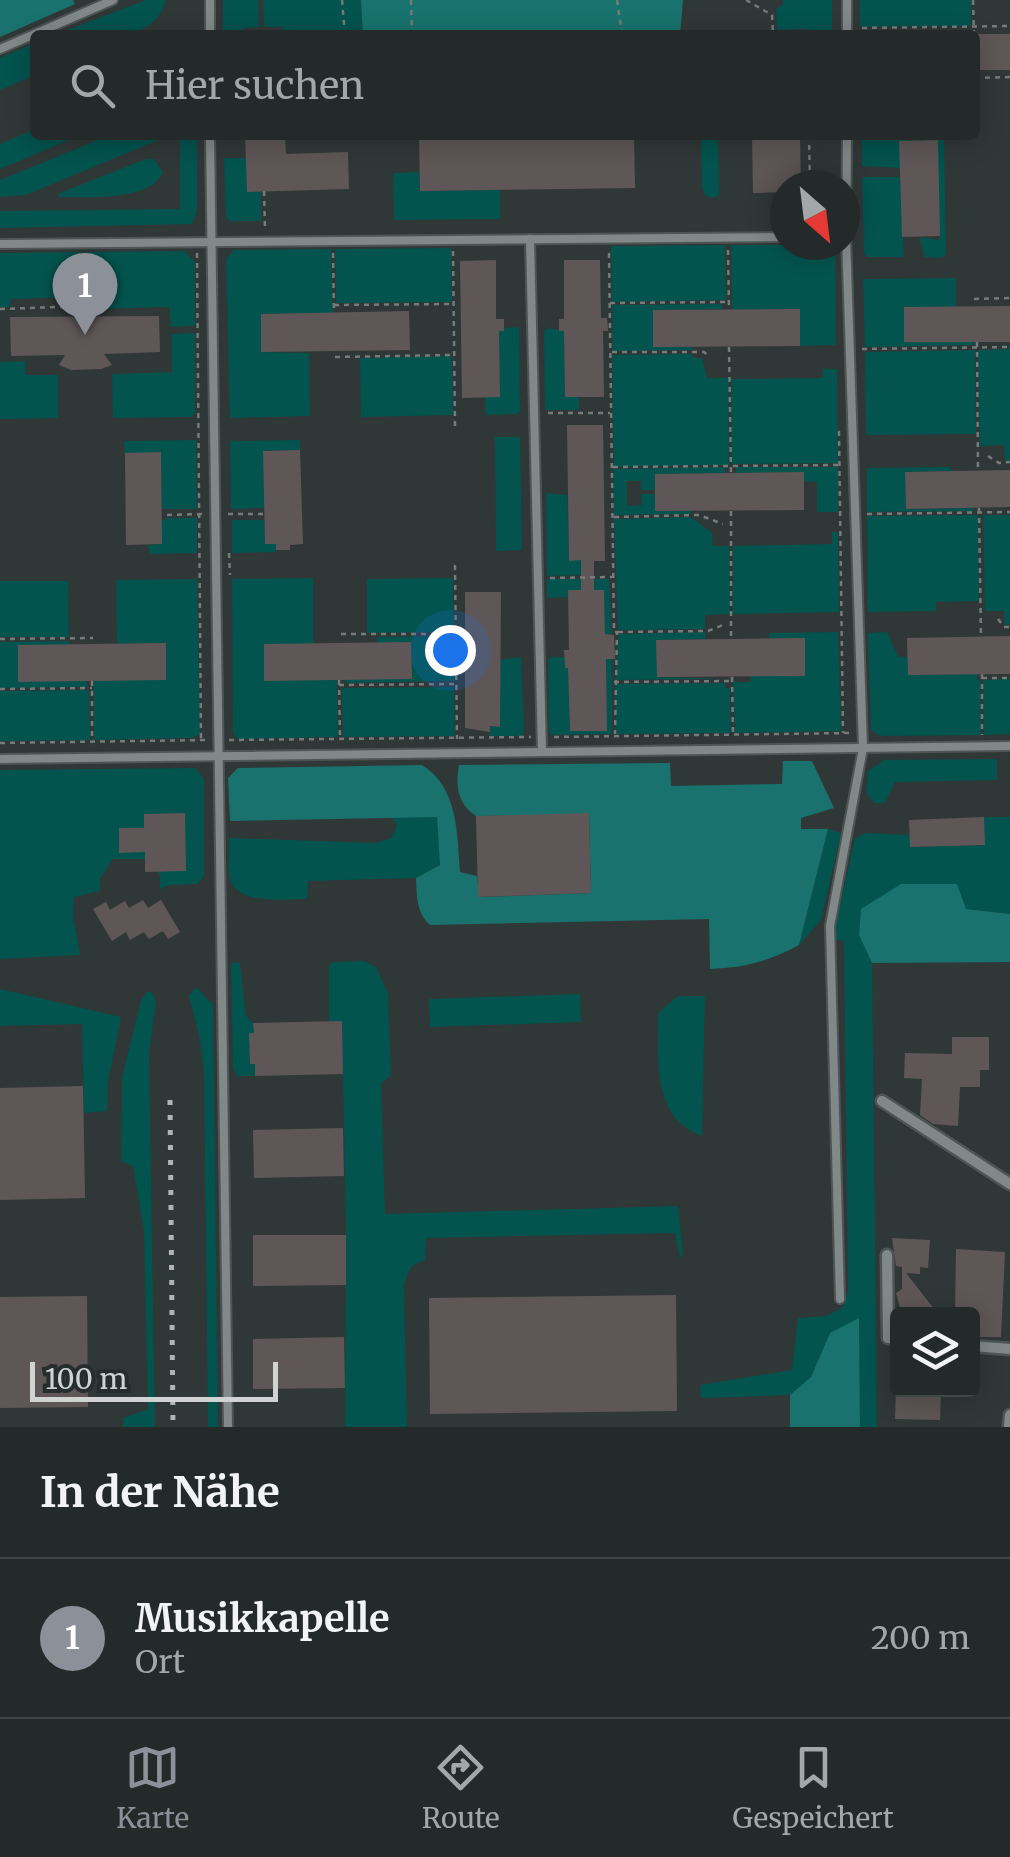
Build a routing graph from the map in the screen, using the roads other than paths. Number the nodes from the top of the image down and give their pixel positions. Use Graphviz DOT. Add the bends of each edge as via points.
graph roads {
  1 [pos="210,0"];
  2 [pos="847,0"];
  3 [pos="107,1"];
  4 [pos="42,30"];
  5 [pos="210,30"];
  6 [pos="847,30"];
  7 [pos="30,36"];
  8 [pos="0,49"];
  9 [pos="210,140"];
  10 [pos="847,140"];
  11 [pos="847,170"];
  12 [pos="770,237"];
  13 [pos="530,239"];
  14 [pos="211,242"];
  15 [pos="0,244"];
  16 [pos="847,260"];
  17 [pos="1010,746"];
  18 [pos="863,748"];
  19 [pos="542,752"];
  20 [pos="220,756"];
  21 [pos="0,758"];
  22 [pos="882,1101"];
  23 [pos="1010,1184"];
  24 [pos="887,1255"];
  25 [pos="840,1299"];
  26 [pos="890,1338"];
  27 [pos="980,1347"];
  28 [pos="1010,1349"];
  29 [pos="1010,1415"];
  30 [pos="228,1427"];
  31 [pos="1009,1427"];
  1 -- 5 [label="lane"];
  2 -- 6 [label="lane"];
  3 -- 4 [label="lane"];
  7 -- 8 [label="lane"];
  9 -- 14 [label="lane"];
  10 -- 11 [label="lane"];
  12 -- 13 [label="lane"];
  13 -- 14 [label="lane"];
  13 -- 19 [label="lane"];
  14 -- 15 [label="lane"];
  14 -- 20 [label="lane"];
  16 -- 18 [label="lane"];
  17 -- 18 [label="lane"];
  18 -- 19 [label="lane"];
  18 -- 25 [label="lane" via="830,926"];
  19 -- 20 [label="lane"];
  20 -- 21 [label="lane"];
  20 -- 30 [label="lane"];
  22 -- 23 [label="street"];
  24 -- 26 [label="street"];
  27 -- 28 [label="street"];
  29 -- 31 [label="street"];
}
